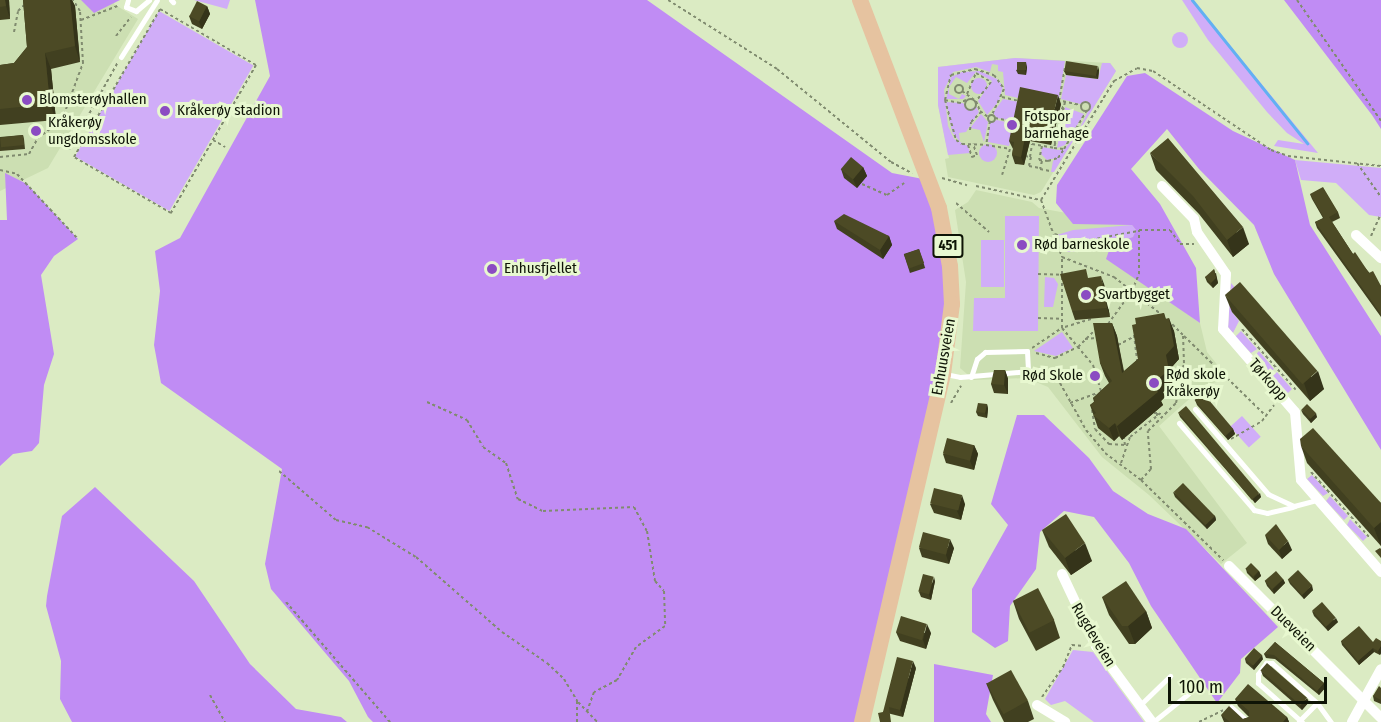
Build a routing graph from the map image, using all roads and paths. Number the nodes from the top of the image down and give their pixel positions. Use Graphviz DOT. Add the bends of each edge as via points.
graph roads {
  1 [pos="28,0"];
  2 [pos="74,0"];
  3 [pos="149,0"];
  4 [pos="157,0"];
  5 [pos="668,0"];
  6 [pos="860,0"];
  7 [pos="1297,0"];
  8 [pos="127,1"];
  9 [pos="132,16"];
  10 [pos="81,20"];
  11 [pos="15,32"];
  12 [pos="116,36"];
  13 [pos="121,57"];
  14 [pos="1065,65"];
  15 [pos="962,91"];
  16 [pos="1023,93"];
  17 [pos="967,94"];
  18 [pos="1002,97"];
  19 [pos="1048,98"];
  20 [pos="945,100"];
  21 [pos="966,100"];
  22 [pos="1021,101"];
  23 [pos="1059,101"];
  24 [pos="976,102"];
  25 [pos="1064,104"];
  26 [pos="1081,105"];
  27 [pos="1087,110"];
  28 [pos="981,112"];
  29 [pos="992,115"];
  30 [pos="994,118"];
  31 [pos="1049,118"];
  32 [pos="989,119"];
  33 [pos="1381,121"];
  34 [pos="1016,123"];
  35 [pos="1058,128"];
  36 [pos="1014,129"];
  37 [pos="969,130"];
  38 [pos="213,140"];
  39 [pos="1011,143"];
  40 [pos="973,144"];
  41 [pos="968,145"];
  42 [pos="986,145"];
  43 [pos="1042,146"];
  44 [pos="1054,146"];
  45 [pos="225,147"];
  46 [pos="1064,149"];
  47 [pos="69,150"];
  48 [pos="1010,151"];
  49 [pos="0,157"];
  50 [pos="1030,157"];
  51 [pos="1040,159"];
  52 [pos="1356,164"];
  53 [pos="1381,166"];
  54 [pos="1040,168"];
  55 [pos="0,170"];
  56 [pos="1050,171"];
  57 [pos="1002,175"];
  58 [pos="936,177"];
  59 [pos="920,178"];
  60 [pos="904,183"];
  61 [pos="862,184"];
  62 [pos="967,184"];
  63 [pos="976,186"];
  64 [pos="1162,186"];
  65 [pos="1381,197"];
  66 [pos="1041,200"];
  67 [pos="956,203"];
  68 [pos="1381,214"];
  69 [pos="1139,230"];
  70 [pos="989,232"];
  71 [pos="1052,232"];
  72 [pos="1356,235"];
  73 [pos="78,239"];
  74 [pos="1203,241"];
  75 [pos="1368,243"];
  76 [pos="1062,257"];
  77 [pos="1381,258"];
  78 [pos="1038,274"];
  79 [pos="1062,275"];
  80 [pos="1070,276"];
  81 [pos="1132,291"];
  82 [pos="1069,305"];
  83 [pos="1061,307"];
  84 [pos="1038,318"];
  85 [pos="1062,319"];
  86 [pos="1167,320"];
  87 [pos="1161,321"];
  88 [pos="1108,324"];
  89 [pos="1062,328"];
  90 [pos="1176,328"];
  91 [pos="1094,329"];
  92 [pos="1242,329"];
  93 [pos="1171,330"];
  94 [pos="1141,334"];
  95 [pos="1112,335"];
  96 [pos="1183,335"];
  97 [pos="1133,337"];
  98 [pos="1099,338"];
  99 [pos="1085,339"];
  100 [pos="1118,345"];
  101 [pos="1078,347"];
  102 [pos="1027,351"];
  103 [pos="1028,368"];
  104 [pos="1041,370"];
  105 [pos="1139,371"];
  106 [pos="1172,373"];
  107 [pos="943,374"];
  108 [pos="971,376"];
  109 [pos="1180,383"];
  110 [pos="1107,390"];
  111 [pos="1165,390"];
  112 [pos="1296,390"];
  113 [pos="1101,392"];
  114 [pos="1179,393"];
  115 [pos="1281,395"];
  116 [pos="427,402"];
  117 [pos="1070,403"];
  118 [pos="1195,409"];
  119 [pos="1099,412"];
  120 [pos="1162,412"];
  121 [pos="1154,413"];
  122 [pos="1091,415"];
  123 [pos="1266,416"];
  124 [pos="1155,418"];
  125 [pos="1179,423"];
  126 [pos="1093,425"];
  127 [pos="1086,430"];
  128 [pos="1124,438"];
  129 [pos="1224,444"];
  130 [pos="1125,445"];
  131 [pos="1121,463"];
  132 [pos="279,471"];
  133 [pos="1311,472"];
  134 [pos="1141,480"];
  135 [pos="1316,500"];
  136 [pos="1294,506"];
  137 [pos="1370,538"];
  138 [pos="1228,566"];
  139 [pos="1381,572"];
  140 [pos="1062,574"];
  141 [pos="286,602"];
  142 [pos="1096,646"];
  143 [pos="1381,669"];
  144 [pos="1170,676"];
  145 [pos="1188,694"];
  146 [pos="210,695"];
  147 [pos="577,701"];
  148 [pos="1361,701"];
  149 [pos="1317,703"];
  150 [pos="1037,705"];
  151 [pos="1140,705"];
  152 [pos="1231,707"];
  153 [pos="587,711"];
  154 [pos="1381,718"];
  155 [pos="1300,721"];
  156 [pos="225,722"];
  157 [pos="390,722"];
  158 [pos="577,722"];
  159 [pos="597,722"];
  160 [pos="862,722"];
  161 [pos="1065,722"];
  162 [pos="1153,722"];
  163 [pos="1199,722"];
  164 [pos="1248,722"];
  165 [pos="1331,722"];
  166 [pos="1352,722"];
  1 -- 11 [label="path" via="18,11"];
  2 -- 10 [label="path"];
  3 -- 8 [label="lane" via="135,11 126,7"];
  4 -- 13 [label="lane"];
  5 -- 59 [label="path" via="777,69 891,162"];
  6 -- 107 [label="main road, Enhuusveien / 451" via="930,179 944,226 952,304"];
  7 -- 33 [label="path"];
  8 -- 10 [label="path"];
  9 -- 12 [label="path"];
  10 -- 49 [label="path" via="83,63 62,120 38,138 29,154"];
  13 -- 47 [label="path"];
  14 -- 23 [label="path"];
  15 -- 17 [label="path"];
  16 -- 22 [label="path"];
  17 -- 24 [label="path"];
  17 -- 24 [label="path" via="976,73 991,82"];
  18 -- 20 [label="path" via="1004,89 999,78 975,69 951,75"];
  18 -- 22 [label="path"];
  18 -- 29 [label="path"];
  19 -- 23 [label="path"];
  20 -- 21 [label="path"];
  20 -- 41 [label="path" via="954,137"];
  21 -- 24 [label="path"];
  21 -- 24 [label="path" via="968,109"];
  22 -- 34 [label="path"];
  23 -- 25 [label="path"];
  24 -- 28 [label="path"];
  25 -- 26 [label="path"];
  25 -- 31 [label="path" via="1058,120"];
  25 -- 35 [label="path"];
  26 -- 27 [label="path"];
  26 -- 27 [label="path" via="1088,103"];
  27 -- 46 [label="path"];
  28 -- 32 [label="path"];
  28 -- 37 [label="path"];
  29 -- 30 [label="path"];
  29 -- 32 [label="path"];
  30 -- 32 [label="path"];
  30 -- 34 [label="path"];
  32 -- 42 [label="path"];
  34 -- 36 [label="path"];
  35 -- 44 [label="path"];
  35 -- 44 [label="path" via="1048,127 1056,129"];
  38 -- 38 [label="path" via="256,65 160,9 74,157 171,213"];
  38 -- 45 [label="path"];
  39 -- 48 [label="path"];
  40 -- 41 [label="path"];
  40 -- 41 [label="path" via="977,155 972,156"];
  40 -- 42 [label="path"];
  42 -- 48 [label="path"];
  43 -- 44 [label="path"];
  43 -- 50 [label="path" via="1032,144"];
  43 -- 51 [label="path"];
  44 -- 46 [label="path"];
  46 -- 51 [label="path" via="1053,161"];
  48 -- 50 [label="path"];
  48 -- 57 [label="path"];
  50 -- 51 [label="path"];
  50 -- 54 [label="path" via="1029,166"];
  51 -- 54 [label="path"];
  52 -- 53 [label="path"];
  52 -- 65 [label="path"];
  52 -- 66 [label="path" via="1288,156 1271,150 1153,71 1137,68 1114,81"];
  54 -- 56 [label="path"];
  55 -- 73 [label="path" via="17,174"];
  58 -- 62 [label="path"];
  60 -- 61 [label="path" via="887,195"];
  63 -- 66 [label="path"];
  64 -- 74 [label="street, Tørkopp" via="1194,219"];
  66 -- 71 [label="path"];
  67 -- 70 [label="path"];
  68 -- 75 [label="path"];
  69 -- 71 [label="path" via="1074,243"];
  69 -- 74 [label="path" via="1170,230 1180,244"];
  69 -- 81 [label="path" via="1139,274"];
  71 -- 76 [label="path"];
  72 -- 75 [label="street"];
  74 -- 115 [label="street, Tørkopp" via="1227,281 1221,312 1223,329"];
  75 -- 77 [label="street"];
  76 -- 79 [label="path"];
  76 -- 81 [label="path" via="1108,274"];
  78 -- 79 [label="path"];
  79 -- 80 [label="path"];
  79 -- 83 [label="path"];
  81 -- 86 [label="path"];
  81 -- 88 [label="path"];
  82 -- 83 [label="path"];
  83 -- 85 [label="path"];
  84 -- 85 [label="path"];
  85 -- 89 [label="path"];
  86 -- 87 [label="path"];
  86 -- 90 [label="path"];
  88 -- 91 [label="path"];
  88 -- 95 [label="path"];
  89 -- 91 [label="path" via="1091,318"];
  89 -- 101 [label="path"];
  89 -- 102 [label="path"];
  90 -- 93 [label="path"];
  90 -- 96 [label="path"];
  91 -- 99 [label="path"];
  92 -- 112 [label="path"];
  94 -- 97 [label="path"];
  96 -- 109 [label="path" via="1186,356"];
  96 -- 123 [label="path"];
  97 -- 100 [label="path"];
  97 -- 105 [label="path"];
  98 -- 99 [label="path"];
  99 -- 101 [label="path"];
  101 -- 102 [label="path" via="1055,358"];
  101 -- 113 [label="path" via="1093,366"];
  102 -- 103 [label="lane"];
  102 -- 108 [label="lane" via="981,353"];
  103 -- 104 [label="lane"];
  103 -- 108 [label="lane"];
  104 -- 117 [label="path" via="1053,375"];
  106 -- 109 [label="path"];
  107 -- 108 [label="lane"];
  107 -- 160 [label="main road, Enhuusveien / 451"];
  109 -- 114 [label="path"];
  110 -- 113 [label="path"];
  111 -- 114 [label="path"];
  113 -- 117 [label="path"];
  113 -- 122 [label="path"];
  114 -- 134 [label="path" via="1173,408 1148,431 1151,469"];
  115 -- 123 [label="path"];
  115 -- 135 [label="street, Tørkopp" via="1298,417 1298,470"];
  116 -- 153 [label="path" via="467,420 483,447 506,463 518,499 543,511 634,507 647,531 656,580 664,591 665,626 636,647 617,680 594,692"];
  117 -- 127 [label="path"];
  118 -- 129 [label="lane"];
  119 -- 122 [label="path"];
  120 -- 124 [label="path"];
  121 -- 124 [label="path" via="1158,413"];
  122 -- 126 [label="path"];
  123 -- 129 [label="path"];
  124 -- 130 [label="path"];
  125 -- 136 [label="lane" via="1254,510 1267,513"];
  126 -- 127 [label="path"];
  126 -- 130 [label="path" via="1108,444"];
  127 -- 131 [label="path" via="1105,453"];
  128 -- 130 [label="path"];
  129 -- 136 [label="lane" via="1268,494"];
  130 -- 131 [label="path"];
  131 -- 134 [label="path"];
  132 -- 147 [label="path" via="336,520 367,527 416,557 501,632 548,663 564,679"];
  133 -- 137 [label="path"];
  134 -- 138 [label="path"];
  135 -- 136 [label="lane"];
  135 -- 139 [label="street, Tørkopp"];
  138 -- 148 [label="street, Dueveien"];
  140 -- 142 [label="street, Rugdeveien"];
  141 -- 157 [label="path"];
  142 -- 150 [label="path" via="1072,645 1063,667"];
  142 -- 151 [label="street, Rugdeveien"];
  143 -- 148 [label="street"];
  144 -- 151 [label="lane"];
  145 -- 162 [label="lane"];
  146 -- 156 [label="path"];
  147 -- 153 [label="path"];
  147 -- 158 [label="path"];
  148 -- 154 [label="street, Dueveien"];
  148 -- 166 [label="street"];
  149 -- 155 [label="lane"];
  149 -- 155 [label="lane" via="1272,663 1266,663 1258,674 1258,683"];
  149 -- 165 [label="lane"];
  150 -- 161 [label="street"];
  151 -- 162 [label="street, Rugdeveien"];
  152 -- 163 [label="path"];
  152 -- 164 [label="lane"];
  153 -- 159 [label="path"];
}
